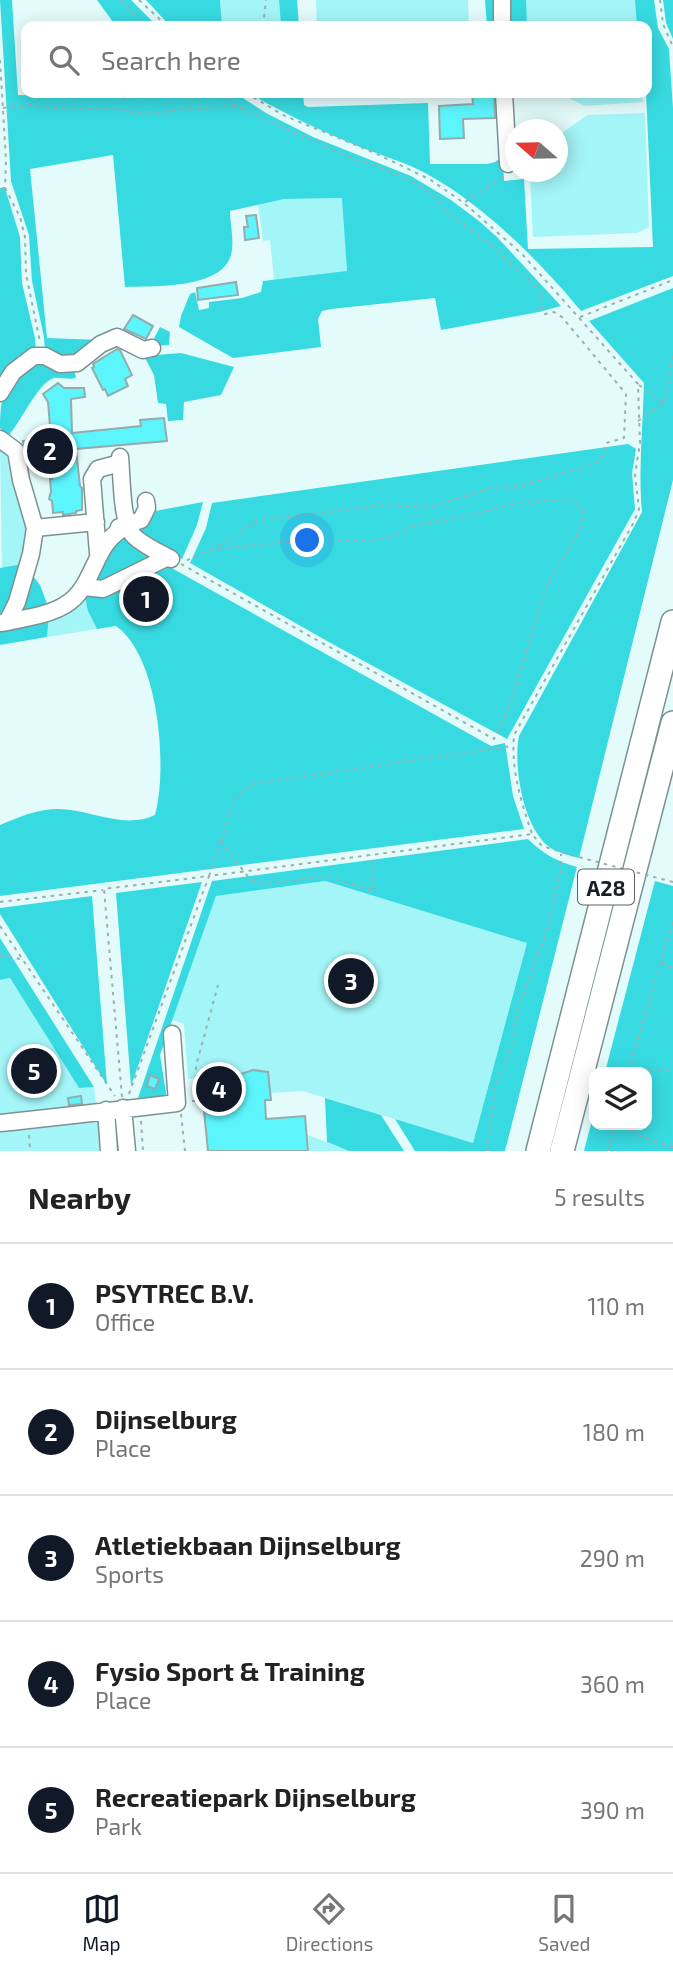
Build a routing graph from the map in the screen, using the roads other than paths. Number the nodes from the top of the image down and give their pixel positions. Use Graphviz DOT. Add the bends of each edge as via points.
graph roads {
  1 [pos="502,0"];
  2 [pos="502,21"];
  3 [pos="504,98"];
  4 [pos="505,119"];
  5 [pos="152,348"];
  6 [pos="0,393"];
  7 [pos="0,439"];
  8 [pos="146,501"];
  9 [pos="96,525"];
  10 [pos="128,526"];
  11 [pos="35,528"];
  12 [pos="99,557"];
  13 [pos="83,587"];
  14 [pos="673,622"];
  15 [pos="4,623"];
  16 [pos="673,723"];
  17 [pos="172,1034"];
  18 [pos="132,1108"];
  19 [pos="106,1110"];
  20 [pos="0,1123"];
  21 [pos="108,1151"];
  22 [pos="127,1151"];
  23 [pos="538,1151"];
  24 [pos="562,1151"];
  1 -- 2 [label="lane"];
  3 -- 4 [label="lane"];
  5 -- 6 [label="lane" via="143,350 117,337 77,363 40,356 13,372"];
  7 -- 11 [label="lane" via="16,451"];
  8 -- 10 [label="lane" via="141,520"];
  9 -- 10 [label="lane"];
  9 -- 10 [label="lane" via="92,479 98,469 120,460"];
  9 -- 11 [label="lane"];
  9 -- 12 [label="lane"];
  10 -- 12 [label="lane" via="106,540"];
  10 -- 13 [label="lane" via="137,539 169,558 103,589"];
  11 -- 15 [label="lane" via="17,602"];
  12 -- 13 [label="lane"];
  13 -- 15 [label="lane" via="65,605"];
  14 -- 23 [label="highway, A28"];
  16 -- 24 [label="highway, A28"];
  17 -- 18 [label="lane" via="179,1109"];
  18 -- 19 [label="lane"];
  18 -- 22 [label="lane"];
  19 -- 20 [label="lane"];
  19 -- 21 [label="lane"];
}
